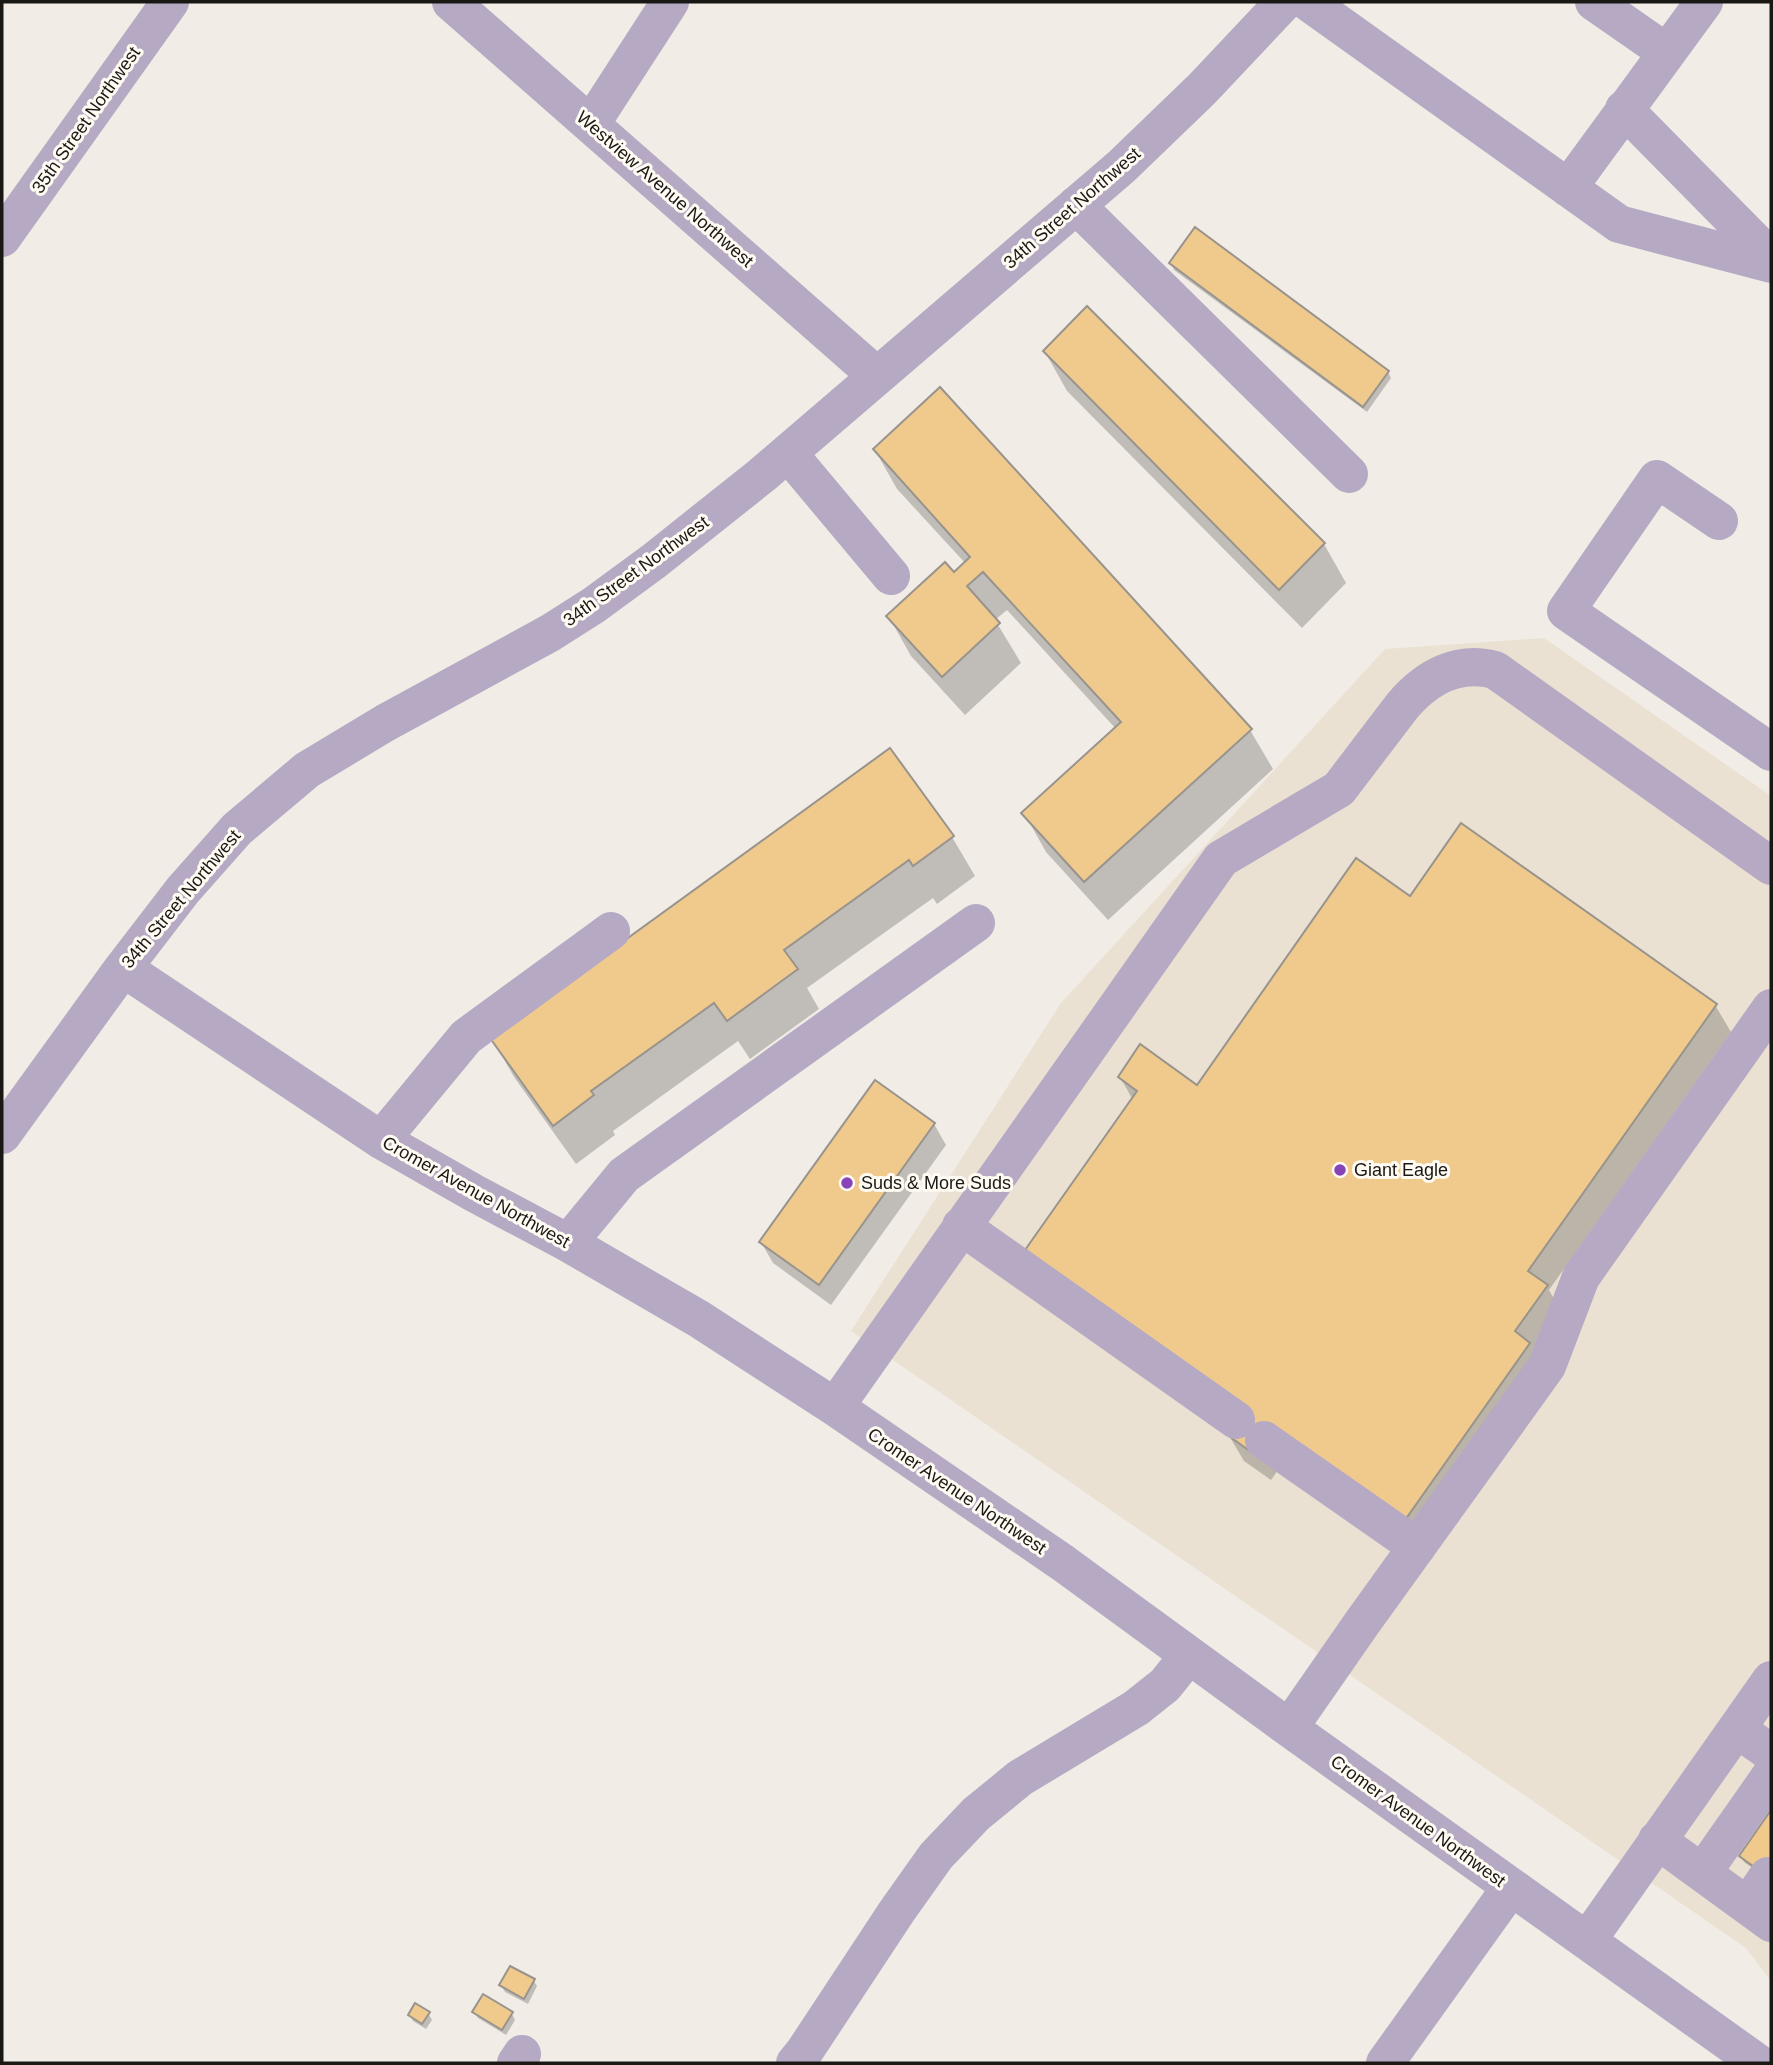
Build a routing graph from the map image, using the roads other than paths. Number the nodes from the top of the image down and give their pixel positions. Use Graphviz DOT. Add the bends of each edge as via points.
graph roads {
  1 [pos="170,2"];
  2 [pos="451,2"];
  3 [pos="670,2"];
  4 [pos="1284,2"];
  5 [pos="1308,2"];
  6 [pos="1594,2"];
  7 [pos="1703,2"];
  8 [pos="1667,52"];
  9 [pos="1624,109"];
  10 [pos="591,124"];
  11 [pos="1568,188"];
  12 [pos="1076,205"];
  13 [pos="2,238"];
  14 [pos="1771,258"];
  15 [pos="1771,264"];
  16 [pos="877,376"];
  17 [pos="788,453"];
  18 [pos="1349,474"];
  19 [pos="1719,521"];
  20 [pos="891,576"];
  21 [pos="1771,752"];
  22 [pos="1771,866"];
  23 [pos="976,923"];
  24 [pos="611,931"];
  25 [pos="124,968"];
  26 [pos="1771,1008"];
  27 [pos="2,1135"];
  28 [pos="381,1140"];
  29 [pos="961,1226"];
  30 [pos="568,1243"];
  31 [pos="835,1407"];
  32 [pos="1417,1547"];
  33 [pos="1189,1655"];
  34 [pos="1771,1680"];
  35 [pos="1289,1728"];
  36 [pos="1737,1729"];
  37 [pos="1771,1753"];
  38 [pos="1771,1775"];
  39 [pos="1657,1840"];
  40 [pos="1703,1872"];
  41 [pos="1511,1887"];
  42 [pos="1762,1901"];
  43 [pos="1587,1941"];
  44 [pos="794,2063"];
  45 [pos="1385,2063"];
  46 [pos="1758,2063"];
  1 -- 13 [label="street, 35th Street Northwest"];
  2 -- 10 [label="street, Westview Avenue Northwest"];
  3 -- 10 [label="street"];
  4 -- 12 [label="street, 34th Street Northwest" via="1202,89"];
  5 -- 11 [label="street"];
  6 -- 8 [label="street"];
  7 -- 8 [label="street"];
  8 -- 9 [label="street"];
  9 -- 11 [label="street"];
  9 -- 14 [label="street"];
  10 -- 16 [label="street, Westview Avenue Northwest"];
  11 -- 15 [label="street" via="1619,224"];
  12 -- 16 [label="street, 34th Street Northwest"];
  12 -- 18 [label="street"];
  16 -- 17 [label="street, 34th Street Northwest"];
  17 -- 20 [label="street"];
  17 -- 25 [label="street, 34th Street Northwest" via="594,605 307,771 237,829"];
  19 -- 21 [label="street" via="1657,480 1566,611"];
  22 -- 29 [label="street" via="1495,670 1472,666 1434,677 1412,694 1339,789 1221,859"];
  23 -- 30 [label="street" via="624,1175"];
  24 -- 28 [label="street" via="466,1037"];
  25 -- 27 [label="street, 34th Street Northwest"];
  25 -- 28 [label="street, Cromer Avenue Northwest"];
  26 -- 32 [label="street" via="1581,1277 1548,1366"];
  28 -- 30 [label="street, Cromer Avenue Northwest"];
  29 -- 31 [label="street"];
  29 -- 32 [label="street"];
  30 -- 31 [label="street, Cromer Avenue Northwest" via="699,1319"];
  31 -- 33 [label="street, Cromer Avenue Northwest"];
  32 -- 35 [label="street"];
  33 -- 35 [label="street, Cromer Avenue Northwest"];
  33 -- 44 [label="street" via="1165,1685 1136,1708 1020,1778 976,1814 936,1856"];
  34 -- 36 [label="street"];
  35 -- 41 [label="street, Cromer Avenue Northwest"];
  36 -- 37 [label="street"];
  36 -- 39 [label="street"];
  38 -- 40 [label="street"];
  39 -- 40 [label="street"];
  39 -- 43 [label="street"];
  40 -- 42 [label="street"];
  41 -- 43 [label="street, Cromer Avenue Northwest"];
  41 -- 45 [label="street"];
  43 -- 46 [label="street, Cromer Avenue Northwest"];
}
